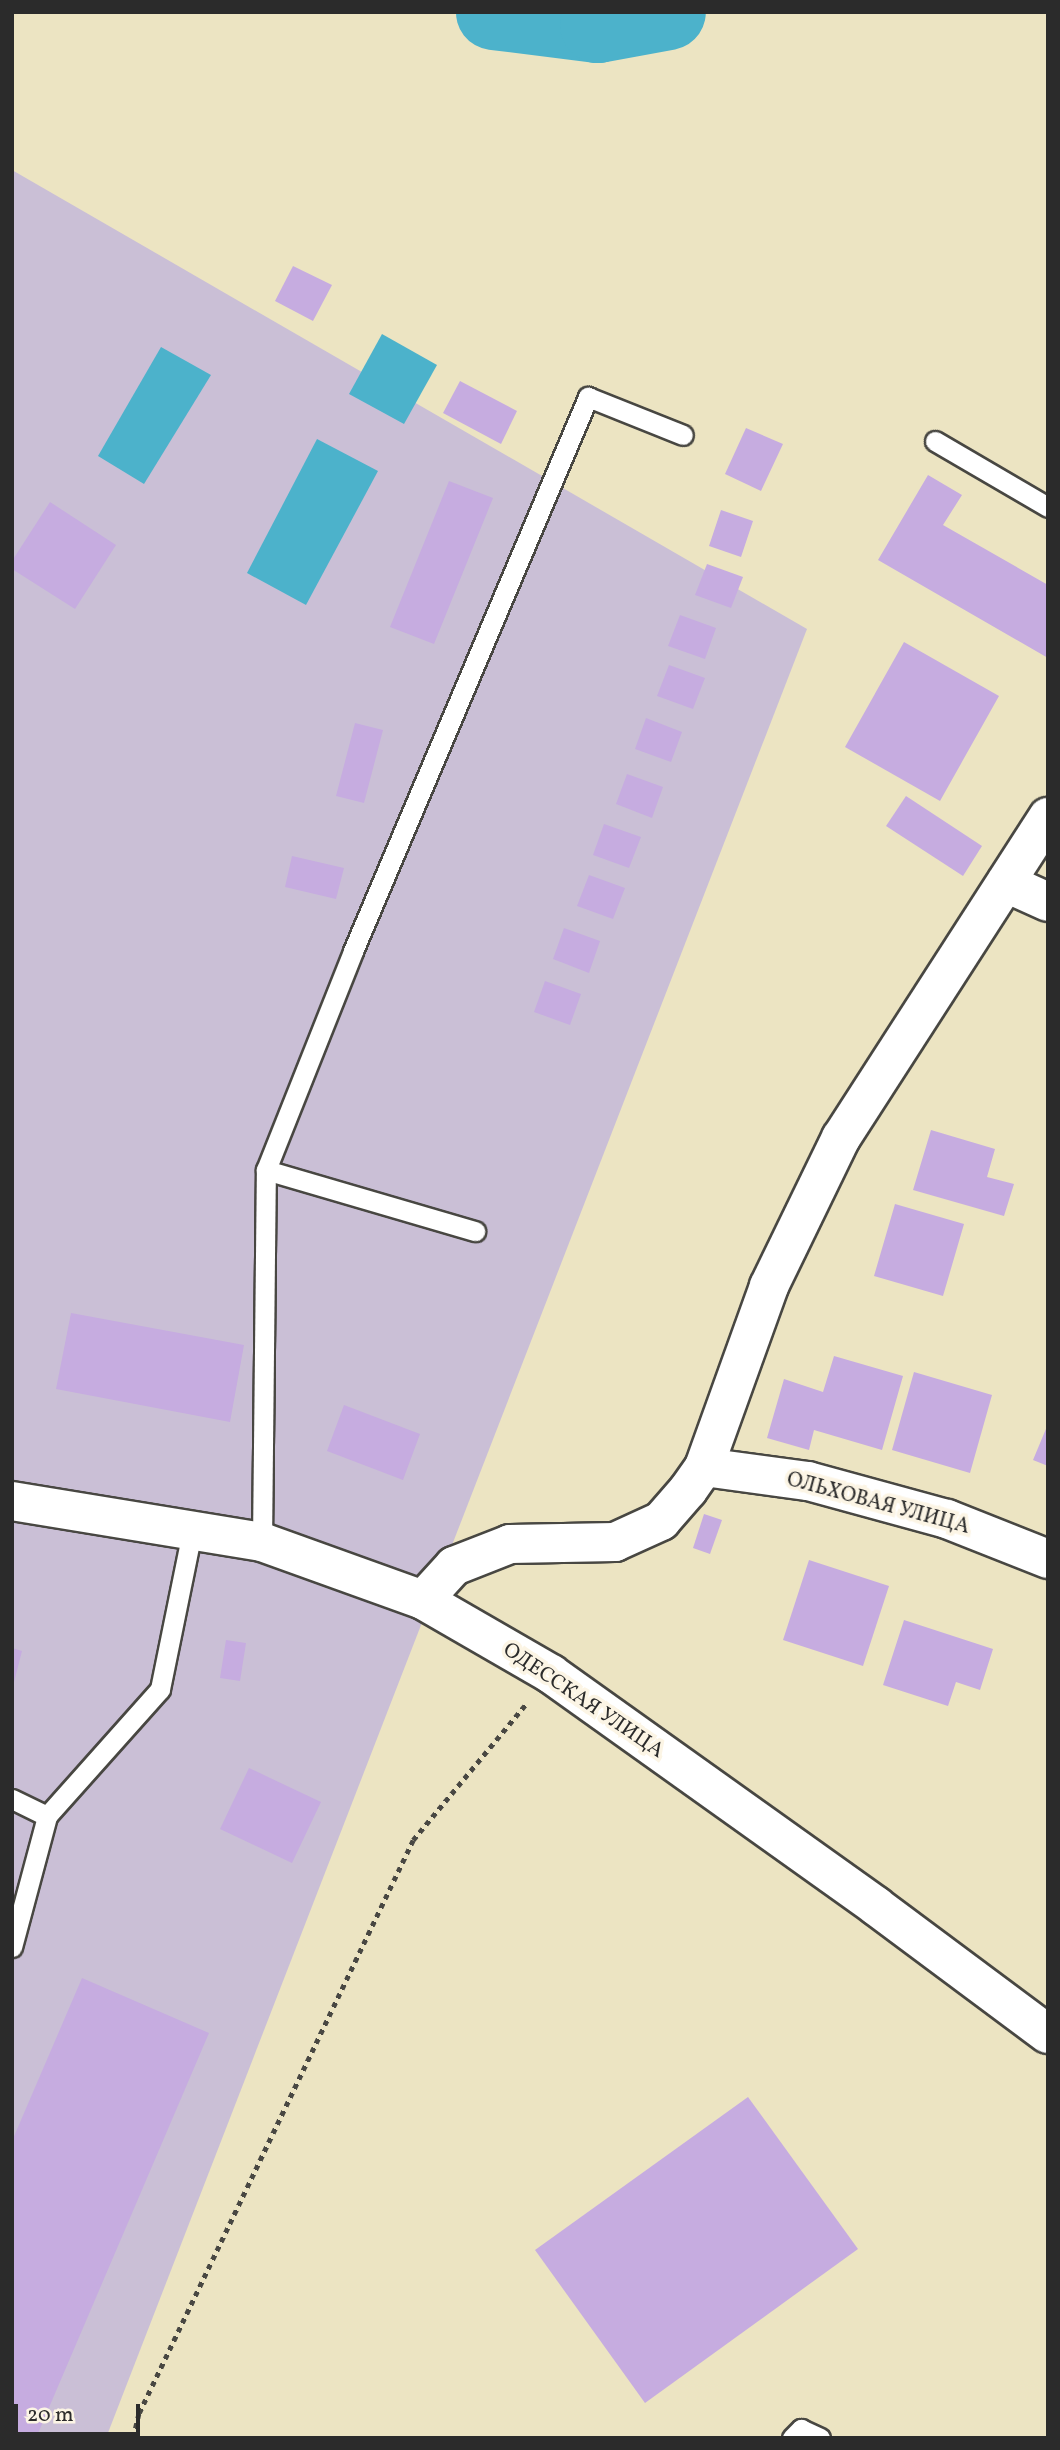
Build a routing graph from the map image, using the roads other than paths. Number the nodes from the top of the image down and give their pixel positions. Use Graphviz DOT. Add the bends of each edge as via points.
graph roads {
  1 [pos="682,435"];
  2 [pos="935,441"];
  3 [pos="1048,507"];
  4 [pos="1048,817"];
  5 [pos="1006,883"];
  6 [pos="1048,902"];
  7 [pos="266,1170"];
  8 [pos="475,1231"];
  9 [pos="704,1467"];
  10 [pos="12,1501"];
  11 [pos="192,1532"];
  12 [pos="262,1542"];
  13 [pos="1048,1559"];
  14 [pos="423,1600"];
  15 [pos="12,1798"];
  16 [pos="47,1816"];
  17 [pos="12,1947"];
  18 [pos="1048,2034"];
  19 [pos="792,2438"];
  20 [pos="820,2438"];
  1 -- 7 [label="lane" via="588,397 358,939"];
  2 -- 3 [label="lane"];
  4 -- 5 [label="street"];
  5 -- 6 [label="street"];
  5 -- 9 [label="street" via="841,1138 769,1286"];
  7 -- 8 [label="lane"];
  7 -- 12 [label="lane"];
  9 -- 13 [label="street, ОЛЬХОВАЯ УЛИЦА" via="808,1481 947,1519"];
  9 -- 14 [label="street" via="661,1521 615,1542 510,1544 454,1566"];
  10 -- 11 [label="street, ОДЕССКАЯ УЛИЦА"];
  11 -- 12 [label="street, ОДЕССКАЯ УЛИЦА"];
  11 -- 16 [label="lane" via="160,1689"];
  12 -- 14 [label="street, ОДЕССКАЯ УЛИЦА"];
  14 -- 18 [label="street, ОДЕССКАЯ УЛИЦА" via="551,1674"];
  15 -- 16 [label="lane"];
  16 -- 17 [label="lane"];
  19 -- 20 [label="lane" via="801,2429"];
}
